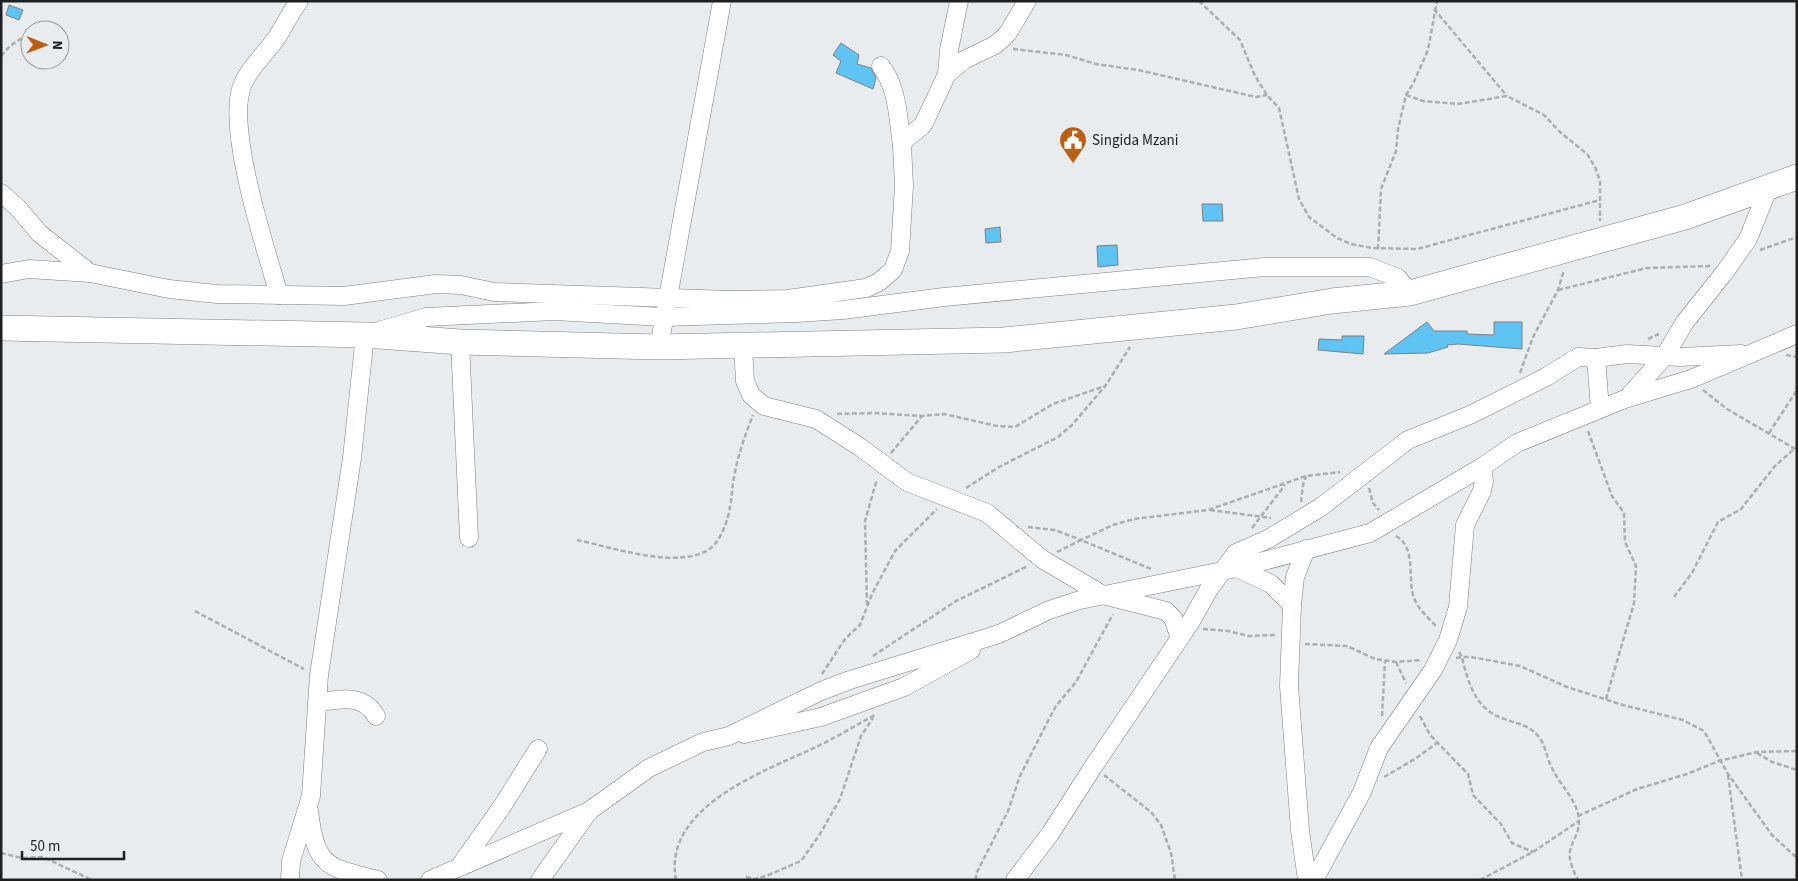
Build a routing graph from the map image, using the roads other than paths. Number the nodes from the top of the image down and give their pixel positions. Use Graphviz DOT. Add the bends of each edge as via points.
graph roads {
  1 [pos="299,1"];
  2 [pos="722,1"];
  3 [pos="960,1"];
  4 [pos="1026,1"];
  5 [pos="881,66"];
  6 [pos="947,74"];
  7 [pos="902,146"];
  8 [pos="1797,177"];
  9 [pos="1769,187"];
  10 [pos="1,193"];
  11 [pos="90,273"];
  12 [pos="1,274"];
  13 [pos="1410,293"];
  14 [pos="279,295"];
  15 [pos="666,298"];
  16 [pos="663,318"];
  17 [pos="1,328"];
  18 [pos="1797,334"];
  19 [pos="365,335"];
  20 [pos="460,342"];
  21 [pos="743,346"];
  22 [pos="659,347"];
  23 [pos="1752,355"];
  24 [pos="1664,357"];
  25 [pos="1596,358"];
  26 [pos="1626,399"];
  27 [pos="1600,409"];
  28 [pos="1482,467"];
  29 [pos="469,538"];
  30 [pos="1306,549"];
  31 [pos="1232,563"];
  32 [pos="1110,597"];
  33 [pos="1292,605"];
  34 [pos="1185,631"];
  35 [pos="999,634"];
  36 [pos="317,703"];
  37 [pos="376,716"];
  38 [pos="729,736"];
  39 [pos="538,749"];
  40 [pos="309,808"];
  41 [pos="589,811"];
  42 [pos="460,867"];
  43 [pos="290,880"];
  44 [pos="378,880"];
  45 [pos="430,880"];
  46 [pos="540,880"];
  47 [pos="1015,880"];
  48 [pos="1307,880"];
  49 [pos="1314,880"];
  1 -- 14 [label="street" via="241,88 239,122 250,190"];
  2 -- 15 [label="street"];
  3 -- 6 [label="street"];
  4 -- 6 [label="street" via="1008,33 995,45 964,60"];
  5 -- 7 [label="street" via="888,74 893,89"];
  6 -- 7 [label="street" via="923,126"];
  7 -- 15 [label="street" via="904,186 900,251 893,270 879,282 866,288 788,299"];
  8 -- 9 [label="highway"];
  9 -- 13 [label="highway" via="1685,217"];
  9 -- 24 [label="street" via="1748,239 1685,322"];
  10 -- 11 [label="street" via="39,233"];
  11 -- 12 [label="street" via="29,268"];
  11 -- 14 [label="street" via="179,290"];
  13 -- 16 [label="street" via="1398,278 1370,266 1265,267 944,296 843,310"];
  13 -- 21 [label="highway" via="1332,301 1236,317 1004,340"];
  14 -- 15 [label="street" via="344,296 436,284 494,292"];
  15 -- 16 [label="street"];
  16 -- 19 [label="street" via="554,311 426,317"];
  16 -- 22 [label="street"];
  17 -- 19 [label="highway"];
  18 -- 23 [label="street"];
  19 -- 20 [label="highway"];
  19 -- 36 [label="street" via="352,458"];
  20 -- 22 [label="highway"];
  20 -- 29 [label="street"];
  21 -- 22 [label="highway"];
  21 -- 32 [label="street" via="745,382 758,402 816,419 907,482 987,513 1042,559"];
  23 -- 24 [label="street"];
  23 -- 26 [label="street" via="1691,379"];
  24 -- 25 [label="street" via="1618,354"];
  24 -- 26 [label="street"];
  25 -- 27 [label="street"];
  25 -- 31 [label="street" via="1578,356 1546,377 1470,415 1408,440 1321,507"];
  26 -- 27 [label="street"];
  27 -- 28 [label="street" via="1517,443"];
  28 -- 30 [label="street" via="1370,533"];
  28 -- 49 [label="street" via="1482,491 1465,525 1458,607 1448,640 1438,661 1379,748 1362,792"];
  30 -- 31 [label="street"];
  30 -- 33 [label="street" via="1295,577"];
  31 -- 32 [label="street"];
  31 -- 33 [label="street" via="1271,584"];
  31 -- 34 [label="street" via="1209,590"];
  32 -- 34 [label="street" via="1166,611"];
  32 -- 35 [label="street" via="1049,610"];
  33 -- 48 [label="street" via="1289,686"];
  34 -- 47 [label="street" via="1050,834"];
  35 -- 38 [label="street" via="850,680 805,698"];
  35 -- 38 [label="street" via="904,687 821,717"];
  36 -- 37 [label="street" via="348,698 358,700 371,707"];
  36 -- 40 [label="street"];
  38 -- 41 [label="street" via="703,742 649,768"];
  39 -- 42 [label="street"];
  40 -- 43 [label="street" via="291,861"];
  40 -- 44 [label="street" via="315,846 323,860 337,869"];
  41 -- 42 [label="street"];
  41 -- 46 [label="street"];
  42 -- 45 [label="street"];
}
